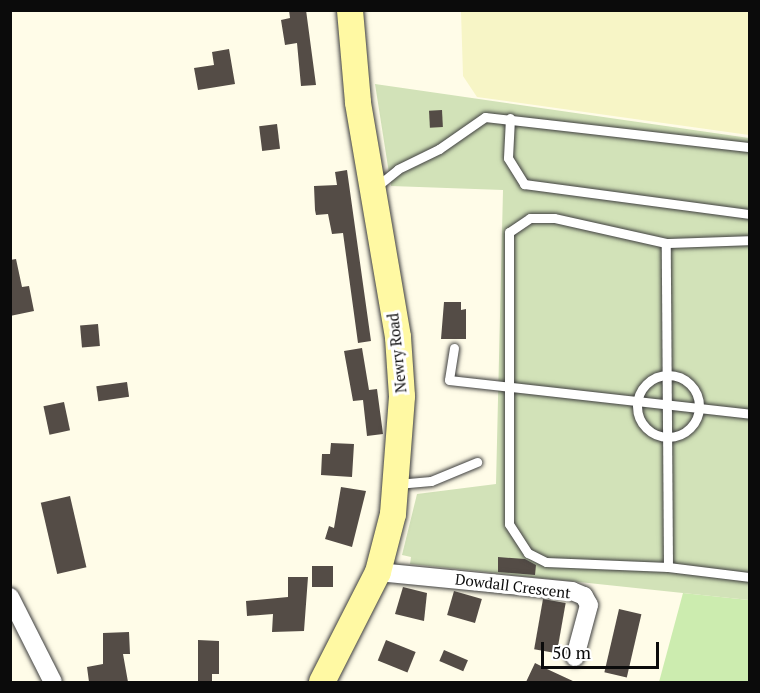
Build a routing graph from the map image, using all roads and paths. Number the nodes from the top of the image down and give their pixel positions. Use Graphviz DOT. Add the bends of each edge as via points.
graph roads {
  1 [pos="350,10"];
  2 [pos="510,118"];
  3 [pos="750,147"];
  4 [pos="374,189"];
  5 [pos="750,214"];
  6 [pos="750,240"];
  7 [pos="666,243"];
  8 [pos="454,348"];
  9 [pos="667,375"];
  10 [pos="508,387"];
  11 [pos="637,402"];
  12 [pos="667,406"];
  13 [pos="699,410"];
  14 [pos="750,414"];
  15 [pos="668,437"];
  16 [pos="477,462"];
  17 [pos="396,484"];
  18 [pos="668,567"];
  19 [pos="378,572"];
  20 [pos="750,577"];
  21 [pos="10,597"];
  22 [pos="575,657"];
  23 [pos="53,682"];
  24 [pos="322,682"];
  1 -- 4 [label="main road, Newry Road" via="358,102"];
  2 -- 3 [label="lane"];
  2 -- 4 [label="lane" via="485,117 440,149 398,169"];
  2 -- 5 [label="lane" via="508,158 524,184"];
  4 -- 17 [label="main road, Newry Road" via="398,337 402,396"];
  6 -- 7 [label="lane"];
  7 -- 9 [label="lane"];
  7 -- 10 [label="lane" via="555,218 530,218 509,232"];
  8 -- 10 [label="lane" via="449,380"];
  9 -- 11 [label="lane" via="650,380"];
  9 -- 12 [label="lane"];
  9 -- 13 [label="lane" via="691,385"];
  10 -- 11 [label="lane"];
  10 -- 18 [label="lane" via="508,524 517,541 534,557 560,564"];
  11 -- 12 [label="lane"];
  11 -- 15 [label="lane" via="645,427"];
  12 -- 13 [label="lane"];
  12 -- 15 [label="lane"];
  13 -- 14 [label="lane"];
  13 -- 15 [label="lane" via="686,432"];
  15 -- 18 [label="lane"];
  16 -- 17 [label="lane" via="431,481"];
  17 -- 19 [label="main road, Newry Road"];
  18 -- 20 [label="lane"];
  19 -- 22 [label="street, Dowdall Crescent" via="572,591 584,596 589,605"];
  19 -- 24 [label="main road, Newry Road"];
  21 -- 23 [label="street"];
}
